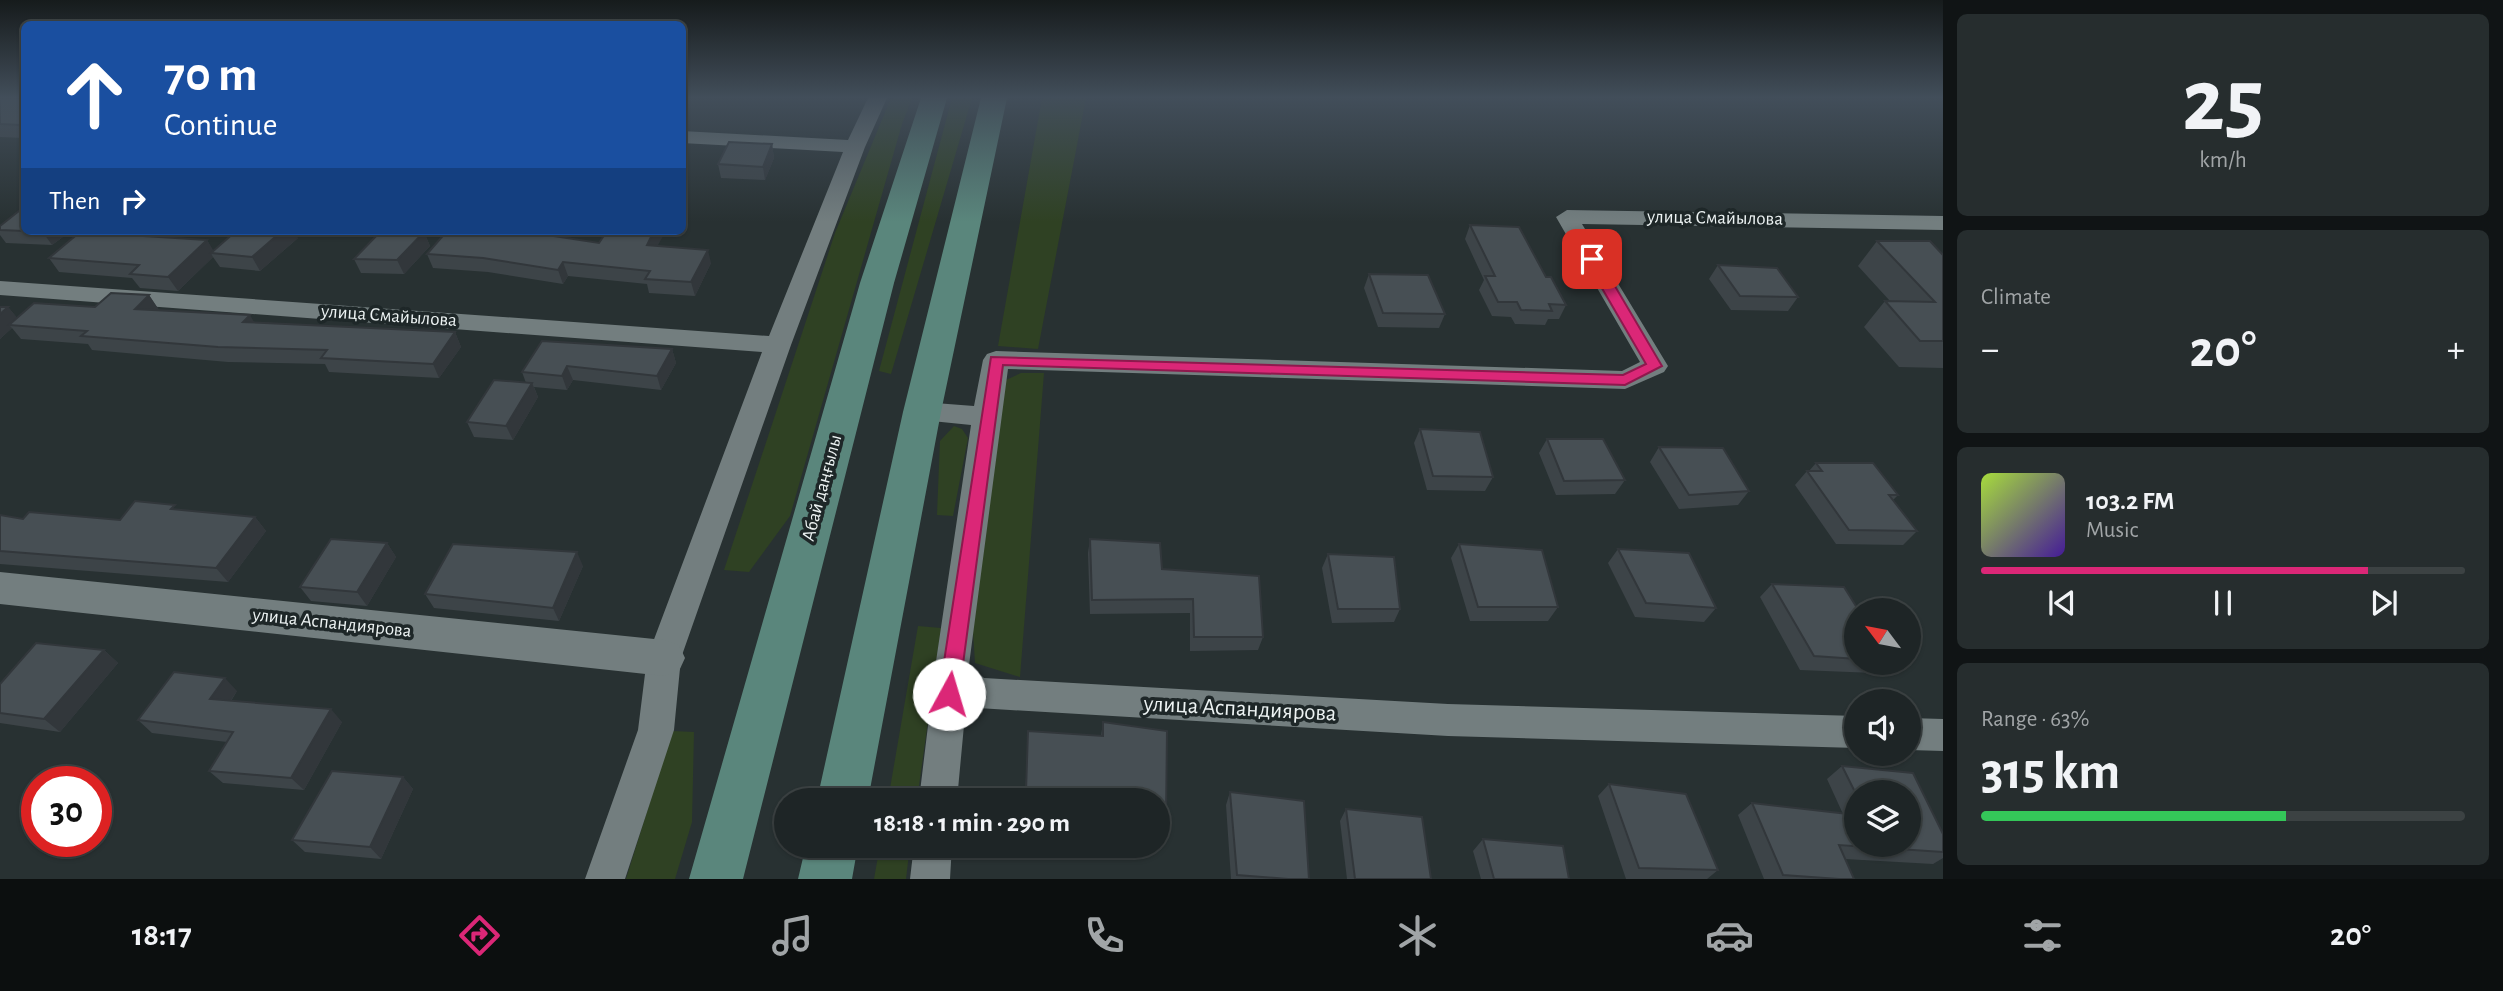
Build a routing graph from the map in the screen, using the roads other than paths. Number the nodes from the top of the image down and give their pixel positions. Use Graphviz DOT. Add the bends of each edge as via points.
graph roads {
  1 [pos="717,139"];
  2 [pos="859,139"];
  3 [pos="922,139"];
  4 [pos="985,139"];
  5 [pos="855,147"];
  6 [pos="1943,223"];
  7 [pos="0,288"];
  8 [pos="778,345"];
  9 [pos="922,412"];
  10 [pos="986,417"];
  11 [pos="0,588"];
  12 [pos="664,658"];
  13 [pos="952,668"];
  14 [pos="1844,732"];
  15 [pos="1921,734"];
  16 [pos="1943,735"];
  17 [pos="844,788"];
  18 [pos="939,788"];
  19 [pos="829,858"];
  20 [pos="932,858"];
  21 [pos="605,879"];
  22 [pos="716,879"];
  23 [pos="825,879"];
  24 [pos="930,879"];
  1 -- 5 [label="street"];
  2 -- 5 [label="street"];
  3 -- 22 [label="main road, Абай даңғылы" via="877,283"];
  4 -- 9 [label="main road"];
  5 -- 8 [label="street"];
  6 -- 10 [label="street, улица Смайылова" via="1567,216 1655,366 1625,380 996,360"];
  7 -- 8 [label="street, улица Смайылова"];
  8 -- 12 [label="street"];
  9 -- 10 [label="street"];
  9 -- 17 [label="main road"];
  10 -- 13 [label="street"];
  11 -- 12 [label="street, улица Аспандиярова"];
  12 -- 21 [label="street" via="656,730"];
  13 -- 14 [label="street, улица Аспандиярова" via="963,683 989,695 1448,720"];
  13 -- 18 [label="street"];
  15 -- 16 [label="street"];
  19 -- 23 [label="main road"];
  20 -- 24 [label="street"];
}
